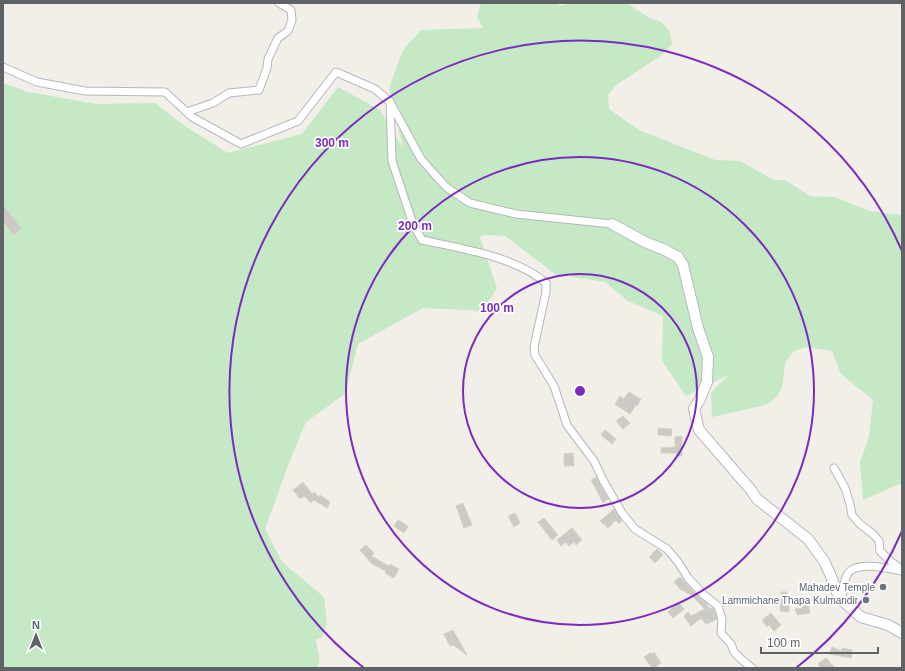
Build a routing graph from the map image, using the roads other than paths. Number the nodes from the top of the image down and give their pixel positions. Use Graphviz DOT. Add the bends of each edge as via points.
graph roads {
  1 [pos="279,3"];
  2 [pos="3,67"];
  3 [pos="390,102"];
  4 [pos="187,112"];
  5 [pos="612,224"];
  6 [pos="834,468"];
  7 [pos="902,570"];
  8 [pos="842,600"];
  9 [pos="902,633"];
  10 [pos="752,668"];
  1 -- 4 [label="street" via="291,10 292,20 288,31 278,38 268,59 260,90 229,94"];
  2 -- 4 [label="street" via="37,82 85,91 165,92"];
  3 -- 4 [label="street" via="375,89 336,72 298,121 241,144"];
  3 -- 5 [label="street" via="421,159 446,187 470,203 516,214"];
  3 -- 10 [label="street" via="392,161 413,224 422,240 506,261 546,283 544,306 534,347 535,355 554,386 567,425 594,461 622,513 635,529 667,550 688,578 718,606 722,619 721,633 740,659"];
  5 -- 8 [label="street" via="678,257 683,265 708,358 707,382 694,409 699,430 757,499 808,539 824,561"];
  6 -- 7 [label="street" via="845,488 852,515 879,541 880,551"];
  7 -- 8 [label="street" via="867,566 848,572"];
  8 -- 9 [label="street" via="861,617 888,625"];
}
